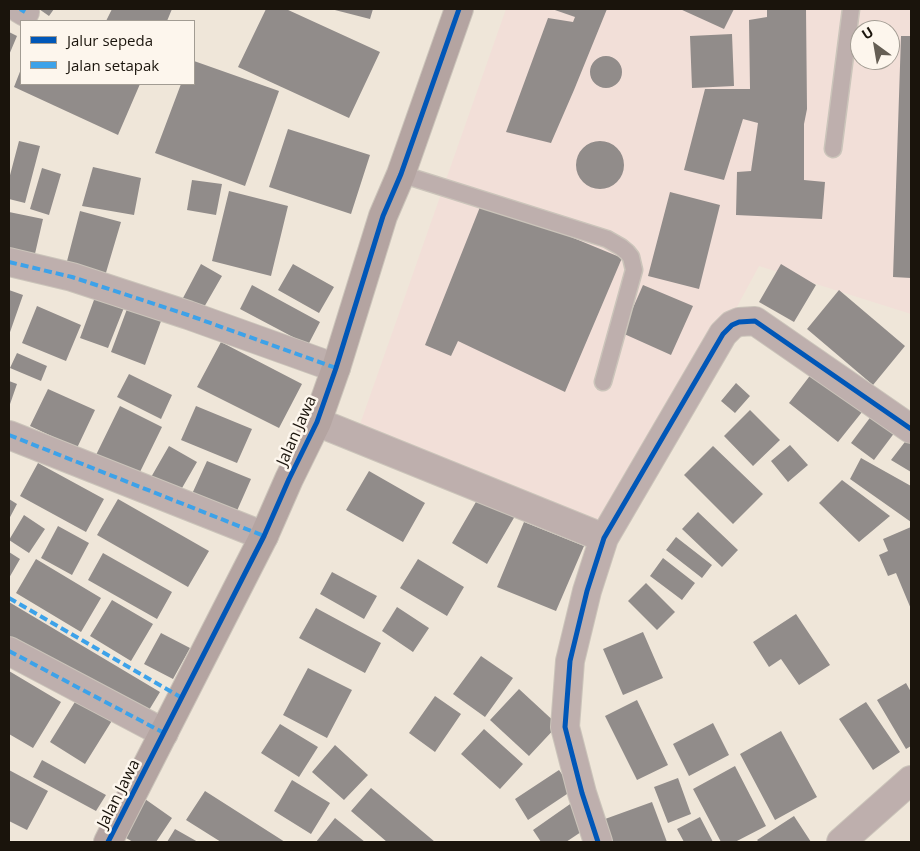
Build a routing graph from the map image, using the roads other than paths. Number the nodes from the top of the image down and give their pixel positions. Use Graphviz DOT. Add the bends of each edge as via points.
graph roads {
  1 [pos="459,9"];
  2 [pos="851,9"];
  3 [pos="832,149"];
  4 [pos="401,174"];
  5 [pos="9,262"];
  6 [pos="336,368"];
  7 [pos="603,382"];
  8 [pos="317,422"];
  9 [pos="911,429"];
  10 [pos="9,435"];
  11 [pos="264,536"];
  12 [pos="604,538"];
  13 [pos="9,651"];
  14 [pos="164,733"];
  15 [pos="911,780"];
  16 [pos="108,842"];
  17 [pos="598,842"];
  18 [pos="841,842"];
  1 -- 4 [label="street, Jalan Jawa"];
  2 -- 3 [label="lane"];
  4 -- 6 [label="street, Jalan Jawa" via="383,216"];
  4 -- 7 [label="lane" via="608,239 627,252 634,270"];
  5 -- 6 [label="street" via="72,277 188,314"];
  6 -- 8 [label="street, Jalan Jawa"];
  8 -- 11 [label="street, Jalan Jawa"];
  8 -- 12 [label="street"];
  9 -- 12 [label="street" via="759,323 740,322 723,334"];
  10 -- 11 [label="street"];
  11 -- 14 [label="street, Jalan Jawa"];
  12 -- 17 [label="street" via="570,661 565,727"];
  13 -- 14 [label="street"];
  14 -- 16 [label="street, Jalan Jawa"];
  15 -- 18 [label="street"];
}
